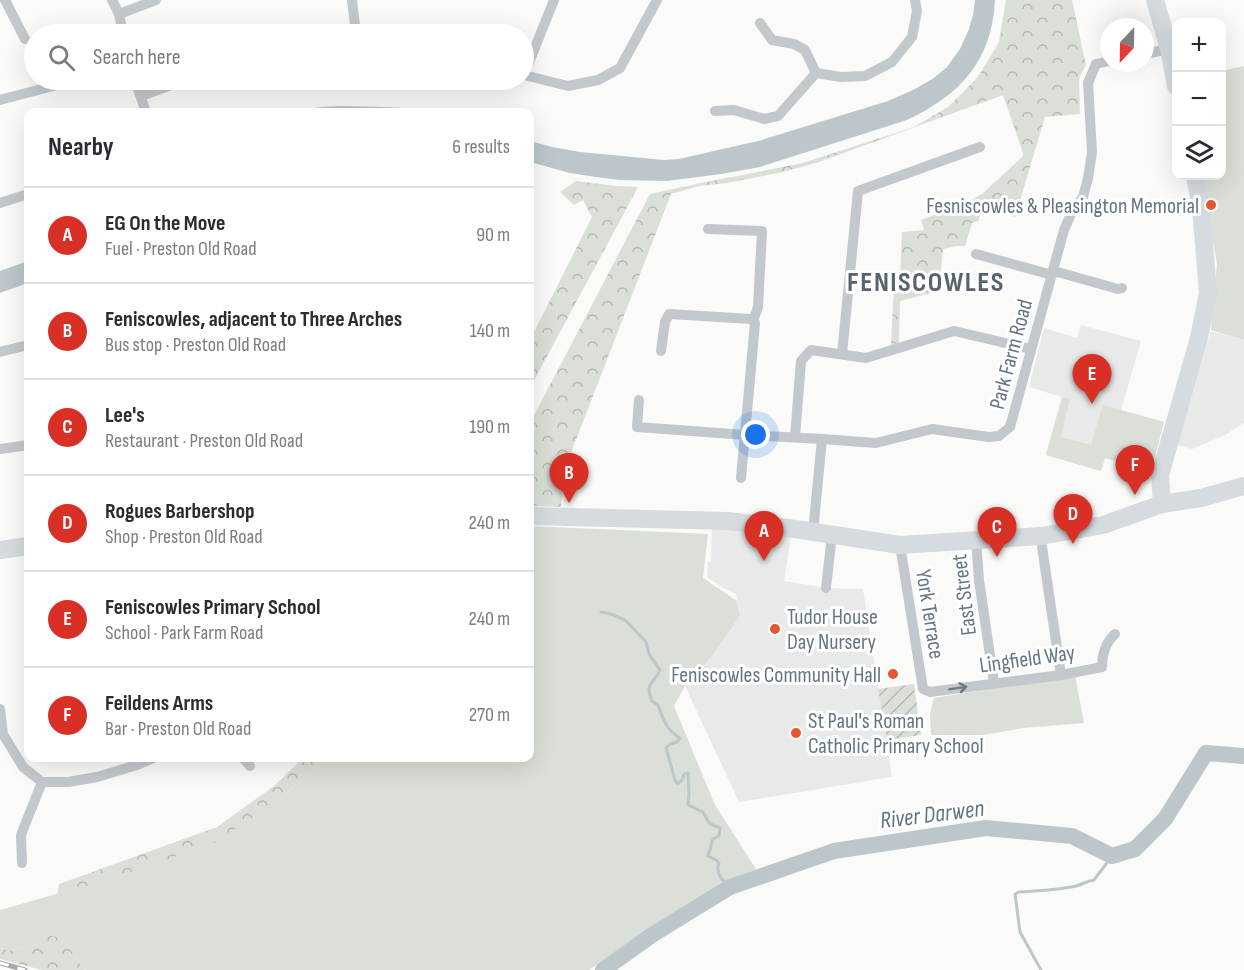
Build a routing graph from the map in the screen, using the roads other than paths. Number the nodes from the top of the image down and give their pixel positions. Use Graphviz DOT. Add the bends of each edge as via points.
graph roads {
  1 [pos="5,0"];
  2 [pos="112,0"];
  3 [pos="156,0"];
  4 [pos="352,0"];
  5 [pos="554,0"];
  6 [pos="657,0"];
  7 [pos="915,0"];
  8 [pos="1155,0"];
  9 [pos="119,14"];
  10 [pos="760,23"];
  11 [pos="121,24"];
  12 [pos="355,24"];
  13 [pos="24,35"];
  14 [pos="1169,49"];
  15 [pos="534,50"];
  16 [pos="1154,52"];
  17 [pos="1100,63"];
  18 [pos="1173,72"];
  19 [pos="816,73"];
  20 [pos="534,78"];
  21 [pos="38,90"];
  22 [pos="139,90"];
  23 [pos="158,90"];
  24 [pos="141,96"];
  25 [pos="0,100"];
  26 [pos="145,108"];
  27 [pos="715,111"];
  28 [pos="980,147"];
  29 [pos="1195,180"];
  30 [pos="24,195"];
  31 [pos="0,203"];
  32 [pos="708,229"];
  33 [pos="976,254"];
  34 [pos="1053,273"];
  35 [pos="1122,288"];
  36 [pos="753,321"];
  37 [pos="24,346"];
  38 [pos="1031,349"];
  39 [pos="661,351"];
  40 [pos="0,352"];
  41 [pos="842,354"];
  42 [pos="639,400"];
  43 [pos="746,435"];
  44 [pos="795,437"];
  45 [pos="822,439"];
  46 [pos="24,446"];
  47 [pos="0,449"];
  48 [pos="741,478"];
  49 [pos="1244,486"];
  50 [pos="1162,504"];
  51 [pos="534,516"];
  52 [pos="813,532"];
  53 [pos="832,535"];
  54 [pos="976,539"];
  55 [pos="900,544"];
  56 [pos="24,547"];
  57 [pos="1042,547"];
  58 [pos="0,550"];
  59 [pos="826,588"];
  60 [pos="1115,634"];
  61 [pos="1061,675"];
  62 [pos="993,683"];
  63 [pos="923,688"];
  64 [pos="0,709"];
  65 [pos="144,762"];
  66 [pos="42,782"];
  67 [pos="22,863"];
  1 -- 13 [label="street"];
  2 -- 9 [label="street"];
  3 -- 9 [label="street"];
  4 -- 12 [label="street"];
  5 -- 15 [label="street"];
  6 -- 20 [label="street" via="620,68 598,80 568,86"];
  7 -- 19 [label="street" via="912,37 892,62 865,76"];
  8 -- 14 [label="main road"];
  9 -- 11 [label="street"];
  10 -- 19 [label="street" via="772,40 805,50"];
  14 -- 16 [label="street"];
  14 -- 18 [label="main road"];
  17 -- 34 [label="street, Park Farm Road" via="1088,82 1092,152 1088,178 1083,197 1064,230"];
  19 -- 27 [label="street" via="778,116 764,119 734,110"];
  21 -- 25 [label="street"];
  22 -- 24 [label="street"];
  23 -- 24 [label="street"];
  24 -- 26 [label="street"];
  28 -- 41 [label="street" via="858,190"];
  29 -- 50 [label="main road" via="1208,293 1160,475"];
  30 -- 31 [label="street"];
  32 -- 36 [label="street" via="762,231 758,308"];
  33 -- 34 [label="street"];
  34 -- 35 [label="street"];
  34 -- 38 [label="street, Park Farm Road"];
  36 -- 39 [label="street" via="669,315 664,322"];
  36 -- 43 [label="street"];
  37 -- 40 [label="street"];
  38 -- 41 [label="street" via="954,331 866,358"];
  38 -- 45 [label="street, Park Farm Road" via="1010,427 999,436 932,429 876,443"];
  41 -- 44 [label="street" via="811,350 801,361"];
  42 -- 43 [label="street, Park Farm Road" via="637,426"];
  43 -- 44 [label="street, Park Farm Road"];
  43 -- 48 [label="street"];
  44 -- 45 [label="street, Park Farm Road"];
  45 -- 52 [label="street"];
  46 -- 47 [label="street"];
  49 -- 50 [label="main road"];
  50 -- 54 [label="main road" via="1103,525 1041,536"];
  51 -- 52 [label="main road" via="728,521"];
  52 -- 53 [label="main road"];
  53 -- 55 [label="main road"];
  53 -- 59 [label="street"];
  54 -- 55 [label="main road"];
  54 -- 62 [label="street, East Street"];
  55 -- 63 [label="street, York Terrace"];
  56 -- 58 [label="main road"];
  57 -- 61 [label="street"];
  60 -- 61 [label="street, Lingfield Way" via="1102,655 1102,667"];
  61 -- 62 [label="street, Lingfield Way"];
  63 -- 62 [label="street, Lingfield Way, one-way" via="930,693"];
  64 -- 66 [label="street" via="3,734 22,767"];
  65 -- 66 [label="street" via="97,777"];
  66 -- 67 [label="street" via="21,835"];
}
